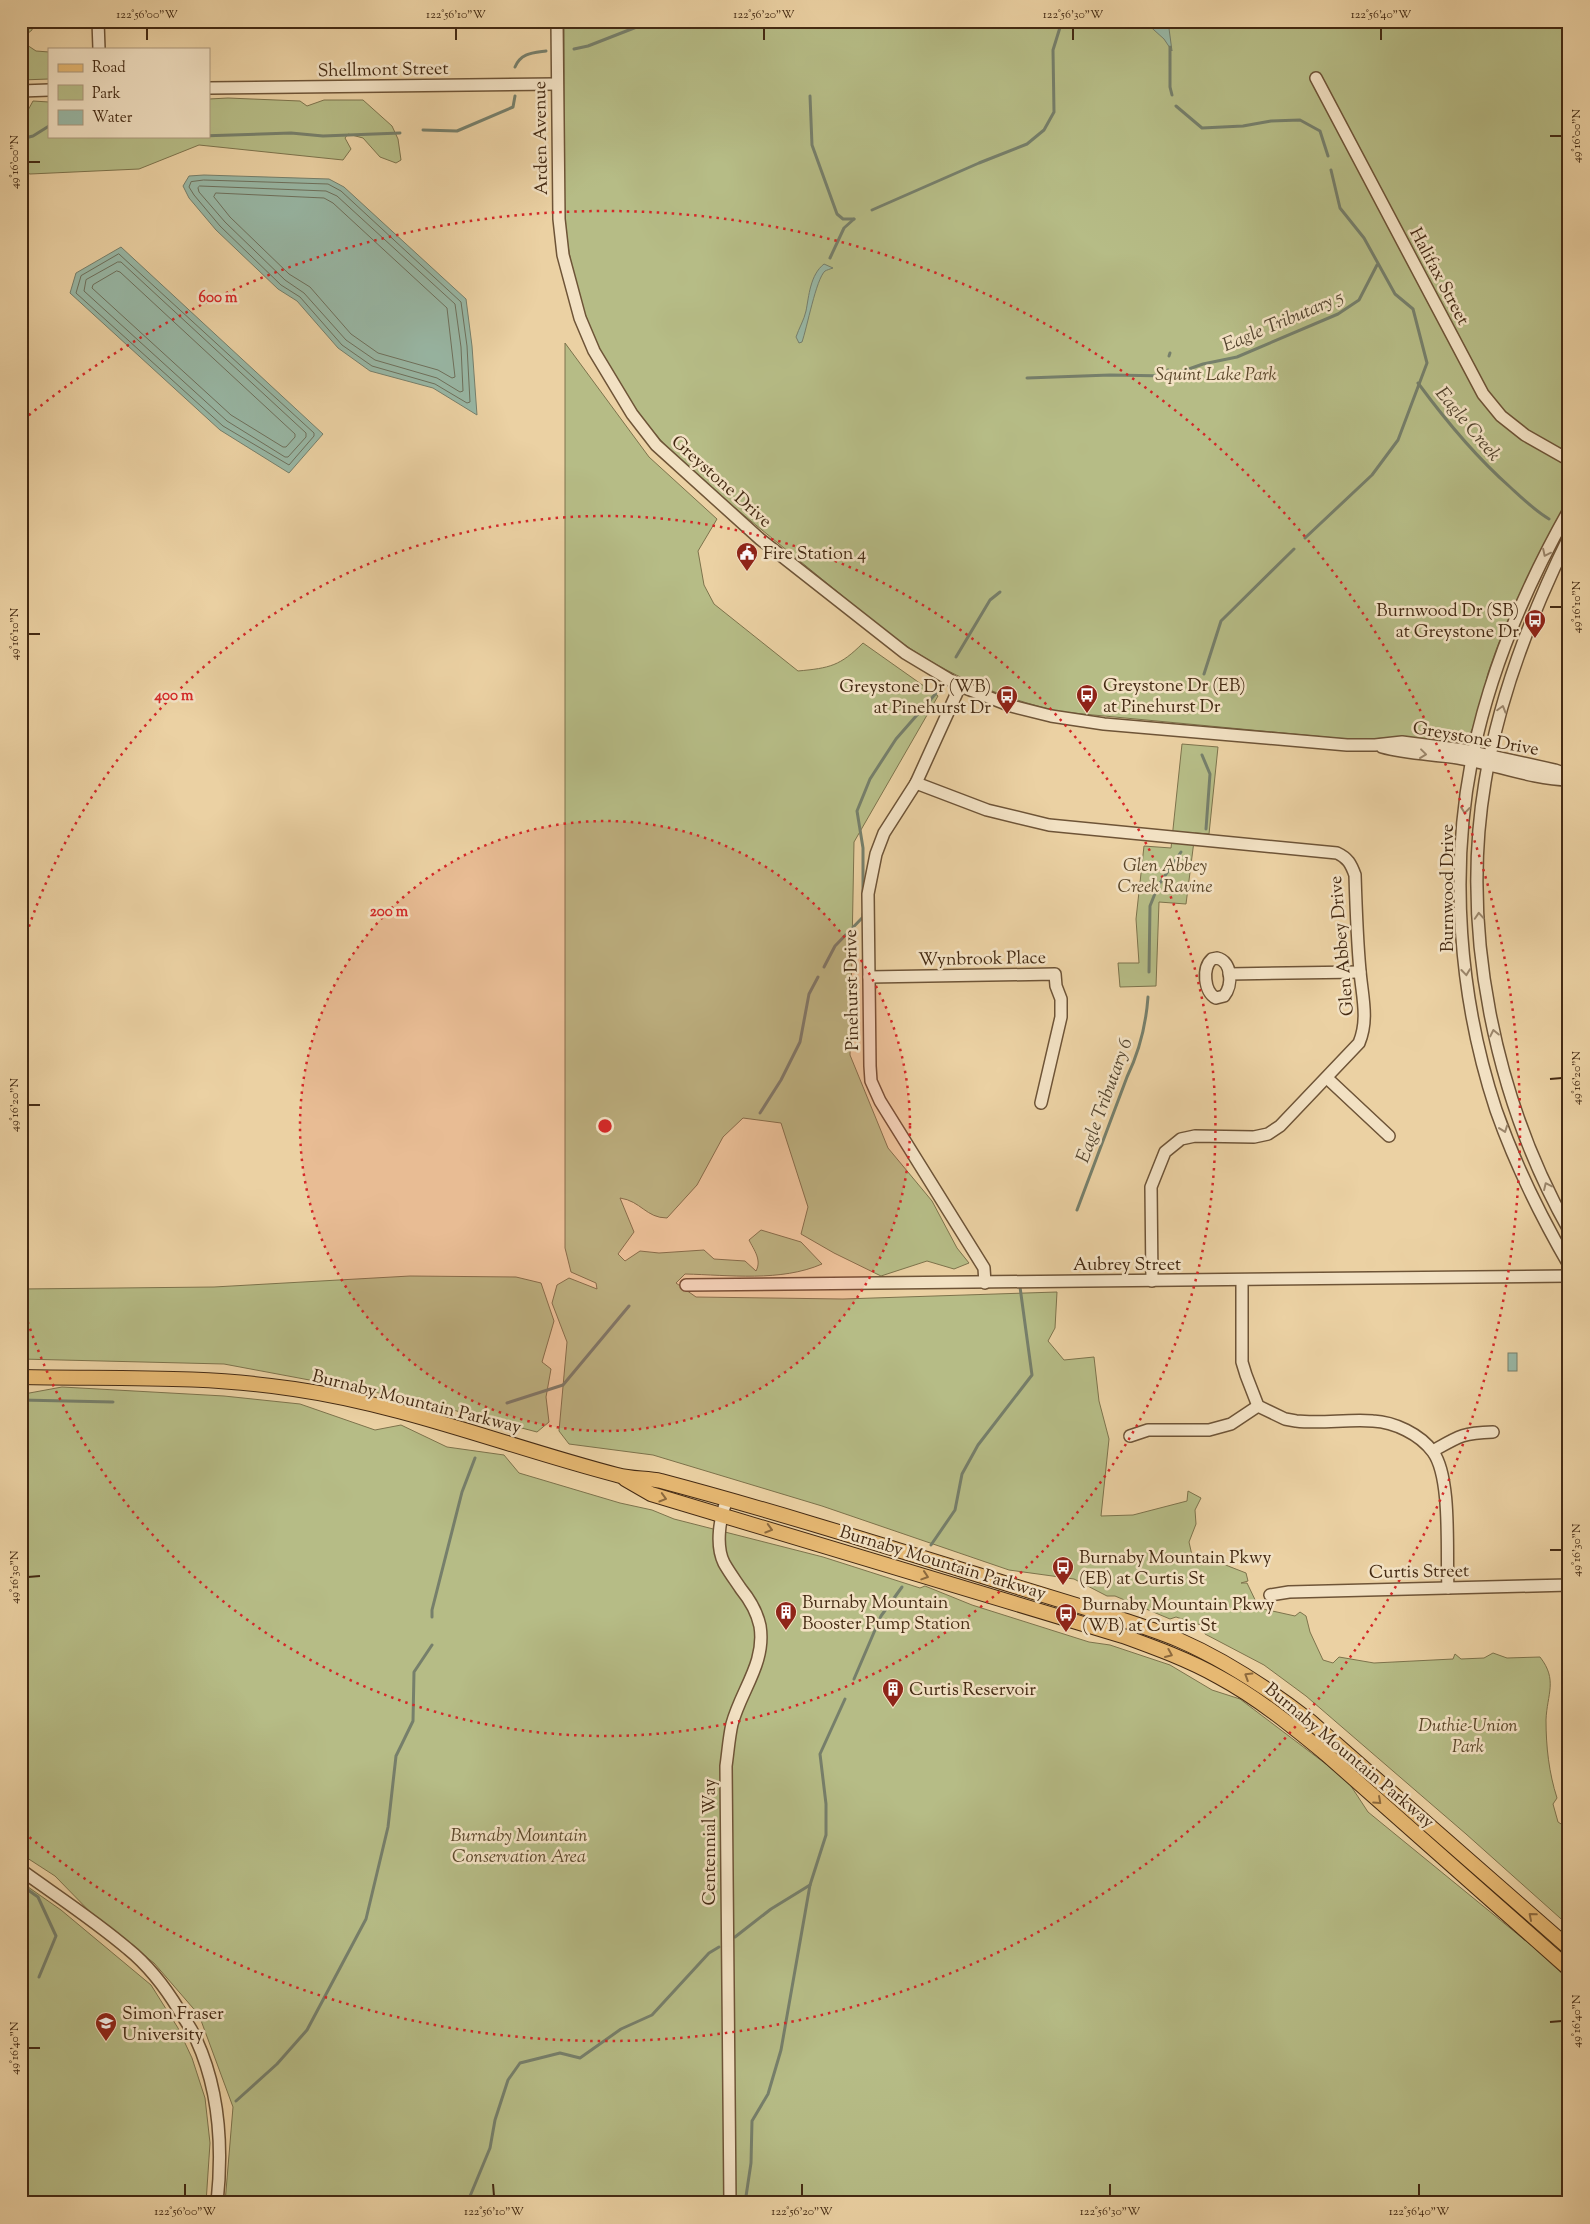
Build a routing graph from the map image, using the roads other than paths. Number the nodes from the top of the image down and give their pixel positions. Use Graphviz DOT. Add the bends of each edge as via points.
graph roads {
  1 [pos="98,21"];
  2 [pos="557,21"];
  3 [pos="99,48"];
  4 [pos="1316,78"];
  5 [pos="557,84"];
  6 [pos="210,88"];
  7 [pos="48,90"];
  8 [pos="21,91"];
  9 [pos="563,255"];
  10 [pos="1569,460"];
  11 [pos="1569,510"];
  12 [pos="1569,537"];
  13 [pos="960,686"];
  14 [pos="1473,757"];
  15 [pos="1489,760"];
  16 [pos="1569,775"];
  17 [pos="1569,780"];
  18 [pos="916,782"];
  19 [pos="1360,972"];
  20 [pos="1229,974"];
  21 [pos="868,977"];
  22 [pos="1327,1078"];
  23 [pos="1041,1103"];
  24 [pos="1389,1136"];
  25 [pos="1569,1230"];
  26 [pos="1569,1265"];
  27 [pos="1569,1276"];
  28 [pos="1242,1280"];
  29 [pos="1152,1282"];
  30 [pos="985,1283"];
  31 [pos="686,1285"];
  32 [pos="21,1378"];
  33 [pos="1258,1406"];
  34 [pos="1493,1432"];
  35 [pos="1130,1436"];
  36 [pos="1433,1451"];
  37 [pos="620,1476"];
  38 [pos="727,1499"];
  39 [pos="723,1515"];
  40 [pos="1569,1585"];
  41 [pos="1448,1588"];
  42 [pos="1270,1595"];
  43 [pos="21,1870"];
  44 [pos="1569,1948"];
  45 [pos="1569,1969"];
  46 [pos="217,2203"];
  47 [pos="730,2203"];
  1 -- 3 [label="street"];
  2 -- 5 [label="street, Arden Avenue"];
  4 -- 10 [label="street, Halifax Street" via="1483,394 1500,416"];
  5 -- 6 [label="street, Shellmont Street"];
  5 -- 9 [label="street, Arden Avenue" via="559,219"];
  7 -- 8 [label="street"];
  9 -- 13 [label="street, Greystone Drive" via="580,318 594,352 632,414 656,445 760,539 904,653"];
  11 -- 14 [label="street, Burnwood Drive, one-way" via="1508,637 1493,679"];
  15 -- 12 [label="street, Burnwood Drive, one-way" via="1524,638"];
  13 -- 14 [label="street, Greystone Drive" via="1010,706 1104,724"];
  13 -- 18 [label="street, Pinehurst Drive"];
  14 -- 15 [label="street, Greystone Drive"];
  14 -- 26 [label="street, Burnwood Drive, one-way" via="1464,815 1461,891 1463,940 1474,1022 1494,1100 1513,1156"];
  15 -- 16 [label="street, Greystone Drive"];
  15 -- 17 [label="street, Greystone Drive" via="1552,779"];
  25 -- 15 [label="street, Burnwood Drive, one-way" via="1514,1108 1492,1022 1481,943 1478,880 1480,821"];
  18 -- 19 [label="street, Glen Abbey Drive" via="987,810 1049,825 1345,856 1354,875"];
  18 -- 21 [label="street, Pinehurst Drive" via="884,833 872,867 868,894"];
  19 -- 20 [label="street"];
  19 -- 22 [label="street, Glen Abbey Drive" via="1364,1031 1359,1043"];
  21 -- 23 [label="street, Wynbrook Place" via="1055,974 1061,1017"];
  21 -- 30 [label="street, Pinehurst Drive" via="870,1066 874,1091 984,1268"];
  22 -- 24 [label="street"];
  22 -- 29 [label="street, Glen Abbey Drive" via="1268,1134 1188,1137 1166,1152 1151,1187"];
  27 -- 28 [label="street, Aubrey Street"];
  28 -- 29 [label="street, Aubrey Street"];
  28 -- 33 [label="street" via="1242,1362"];
  29 -- 30 [label="street, Aubrey Street"];
  30 -- 31 [label="street, Aubrey Street"];
  32 -- 37 [label="main road, Burnaby Mountain Parkway" via="198,1381 293,1388 393,1410"];
  33 -- 35 [label="street" via="1231,1424 1209,1430 1148,1430"];
  33 -- 36 [label="street" via="1296,1422 1373,1421 1392,1424 1413,1434"];
  34 -- 36 [label="street" via="1455,1437"];
  36 -- 41 [label="street" via="1445,1486"];
  37 -- 38 [label="main road, Burnaby Mountain Parkway" via="656,1480"];
  37 -- 39 [label="main road, Burnaby Mountain Parkway, one-way" via="651,1494"];
  38 -- 39 [label="street, Centennial Way"];
  44 -- 38 [label="main road, Burnaby Mountain Parkway, one-way" via="1310,1721 1266,1688 1202,1651 1099,1612"];
  39 -- 45 [label="main road, Burnaby Mountain Parkway, one-way" via="1123,1636 1219,1677 1246,1693 1326,1754"];
  39 -- 47 [label="street, Centennial Way" via="721,1555 752,1604 759,1620 761,1638 756,1666 732,1723 726,1766"];
  40 -- 41 [label="street, Curtis Street"];
  41 -- 42 [label="street, Curtis Street"];
  43 -- 46 [label="street" via="129,1949 167,1990 196,2038 216,2098 220,2164"];
}
